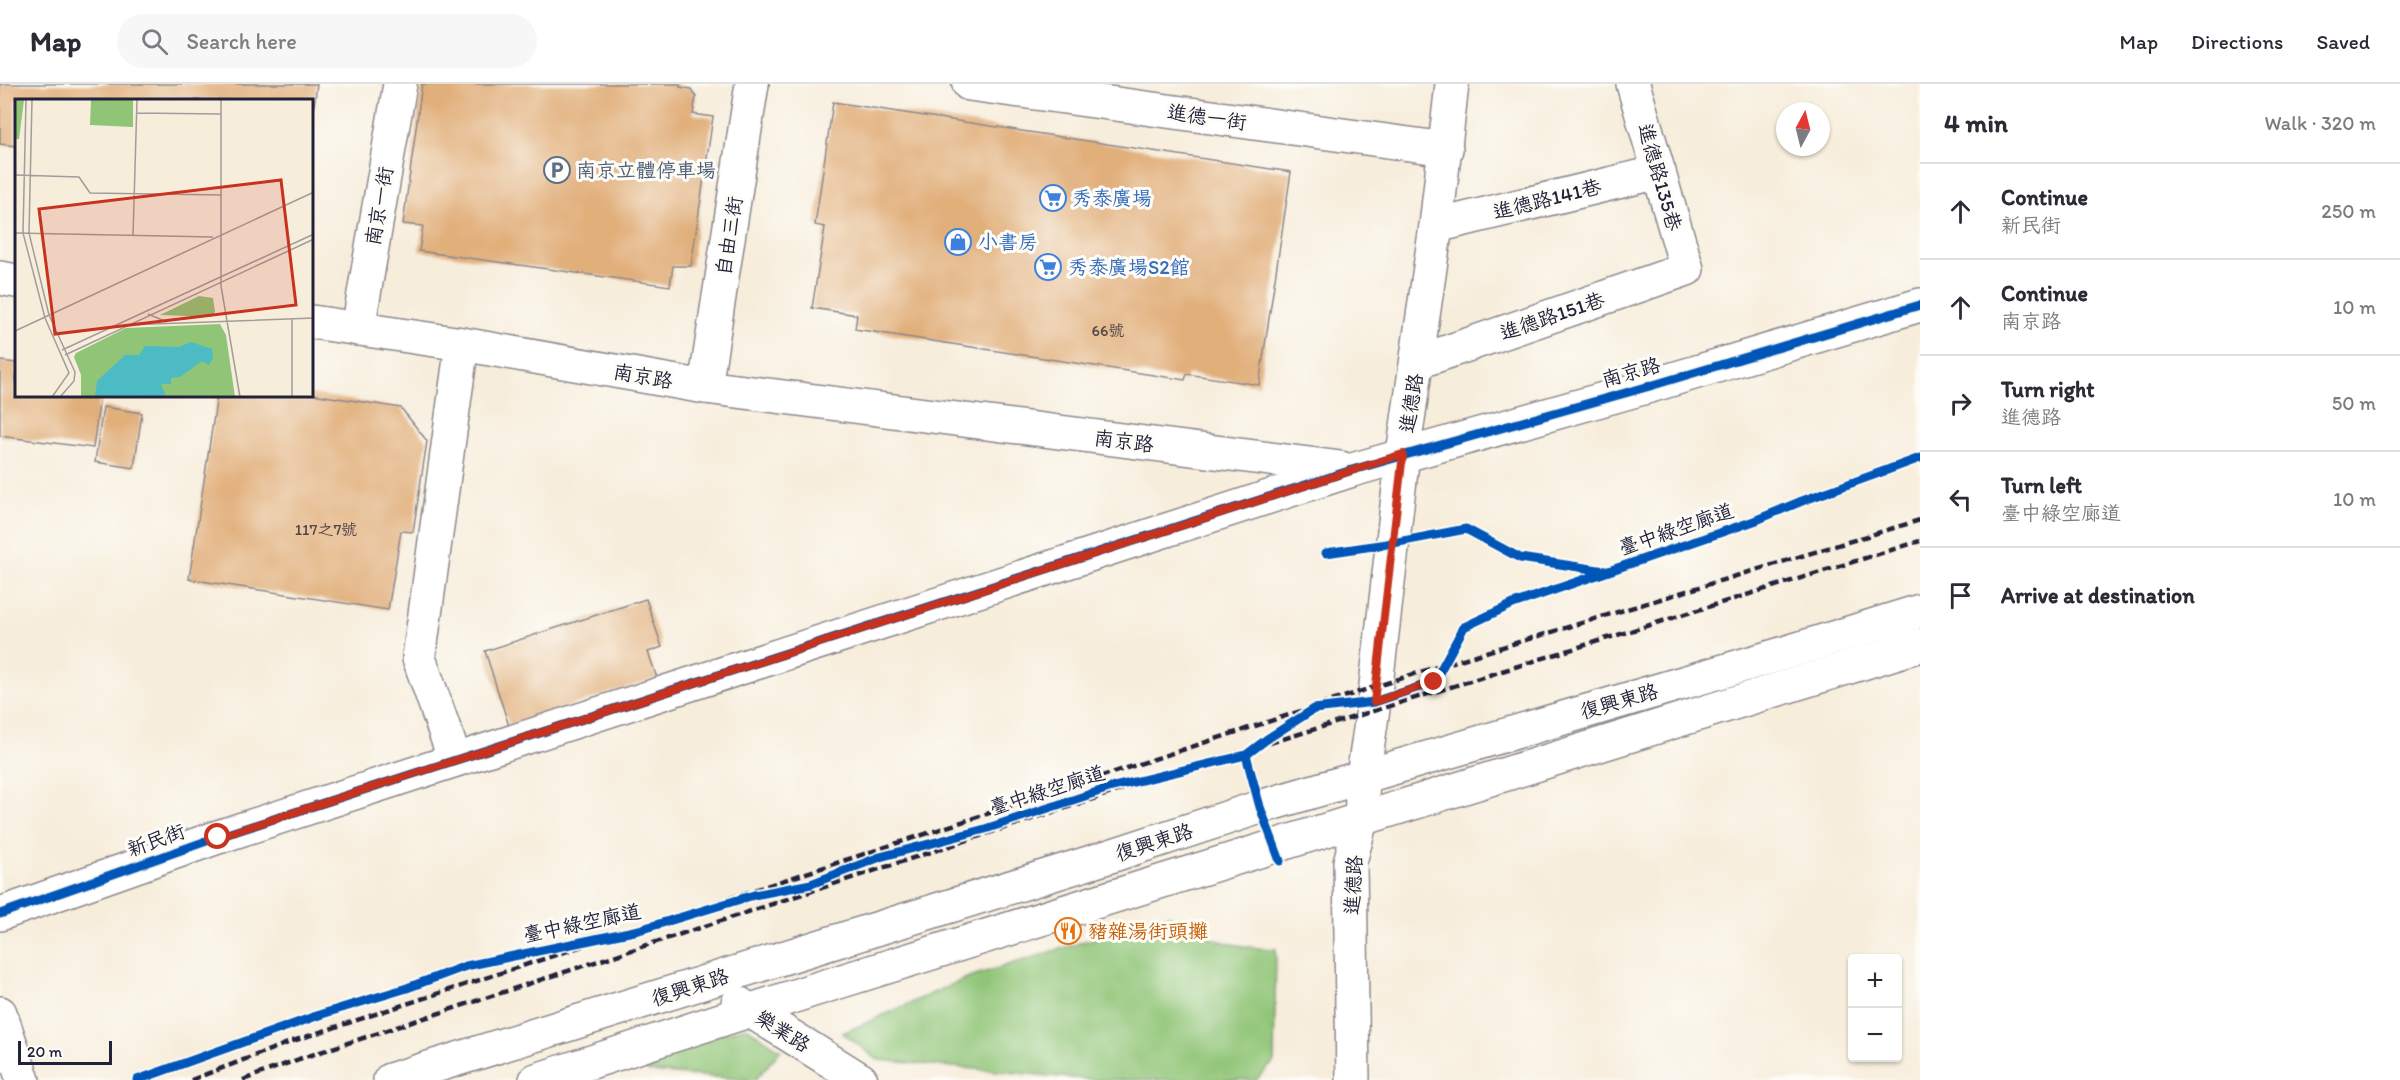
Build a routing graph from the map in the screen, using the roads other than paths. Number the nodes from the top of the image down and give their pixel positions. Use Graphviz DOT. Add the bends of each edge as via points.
graph roads {
  1 [pos="400,84"];
  2 [pos="752,84"];
  3 [pos="969,84"];
  4 [pos="1452,84"];
  5 [pos="1633,84"];
  6 [pos="1446,149"];
  7 [pos="1659,172"];
  8 [pos="1436,226"];
  9 [pos="1687,269"];
  10 [pos="0,278"];
  11 [pos="15,280"];
  12 [pos="1920,305"];
  13 [pos="314,322"];
  14 [pos="358,329"];
  15 [pos="462,344"];
  16 [pos="1418,362"];
  17 [pos="705,387"];
  18 [pos="1403,454"];
  19 [pos="1352,470"];
  20 [pos="1920,611"];
  21 [pos="1920,645"];
  22 [pos="455,760"];
  23 [pos="1363,777"];
  24 [pos="1361,820"];
  25 [pos="0,914"];
  26 [pos="704,983"];
  27 [pos="749,1010"];
  28 [pos="0,1013"];
  29 [pos="541,1078"];
  30 [pos="23,1080"];
  31 [pos="390,1080"];
  32 [pos="583,1080"];
  33 [pos="861,1080"];
  34 [pos="1353,1080"];
  1 -- 14 [label="street, 南京一街"];
  2 -- 17 [label="street, 自由三街"];
  3 -- 6 [label="street, 進德一街"];
  4 -- 6 [label="street, 進德路"];
  5 -- 7 [label="street, 進德路135巷"];
  6 -- 8 [label="street, 進德路"];
  7 -- 8 [label="street, 進德路141巷"];
  7 -- 9 [label="street, 進德路135巷"];
  8 -- 16 [label="street, 進德路"];
  9 -- 16 [label="street, 進德路151巷"];
  10 -- 11 [label="street"];
  12 -- 18 [label="street, 南京路" via="1650,386"];
  13 -- 14 [label="street, 南京路"];
  14 -- 15 [label="street, 南京路"];
  15 -- 17 [label="street, 南京路"];
  15 -- 22 [label="street" via="419,658"];
  16 -- 18 [label="street, 進德路"];
  17 -- 19 [label="street, 南京路"];
  18 -- 19 [label="street, 南京路"];
  18 -- 23 [label="street, 進德路"];
  19 -- 22 [label="street, 新民街"];
  20 -- 23 [label="street, 復興東路"];
  21 -- 24 [label="street, 復興東路"];
  22 -- 25 [label="street, 新民街" via="218,837"];
  23 -- 24 [label="street, 進德路"];
  23 -- 26 [label="street, 復興東路"];
  24 -- 27 [label="street, 復興東路"];
  24 -- 34 [label="street, 進德路" via="1350,862"];
  26 -- 27 [label="street, 樂業路"];
  26 -- 31 [label="street, 復興東路"];
  27 -- 29 [label="street, 復興東路"];
  27 -- 33 [label="street, 樂業路"];
  28 -- 30 [label="street"];
  29 -- 32 [label="street"];
}
